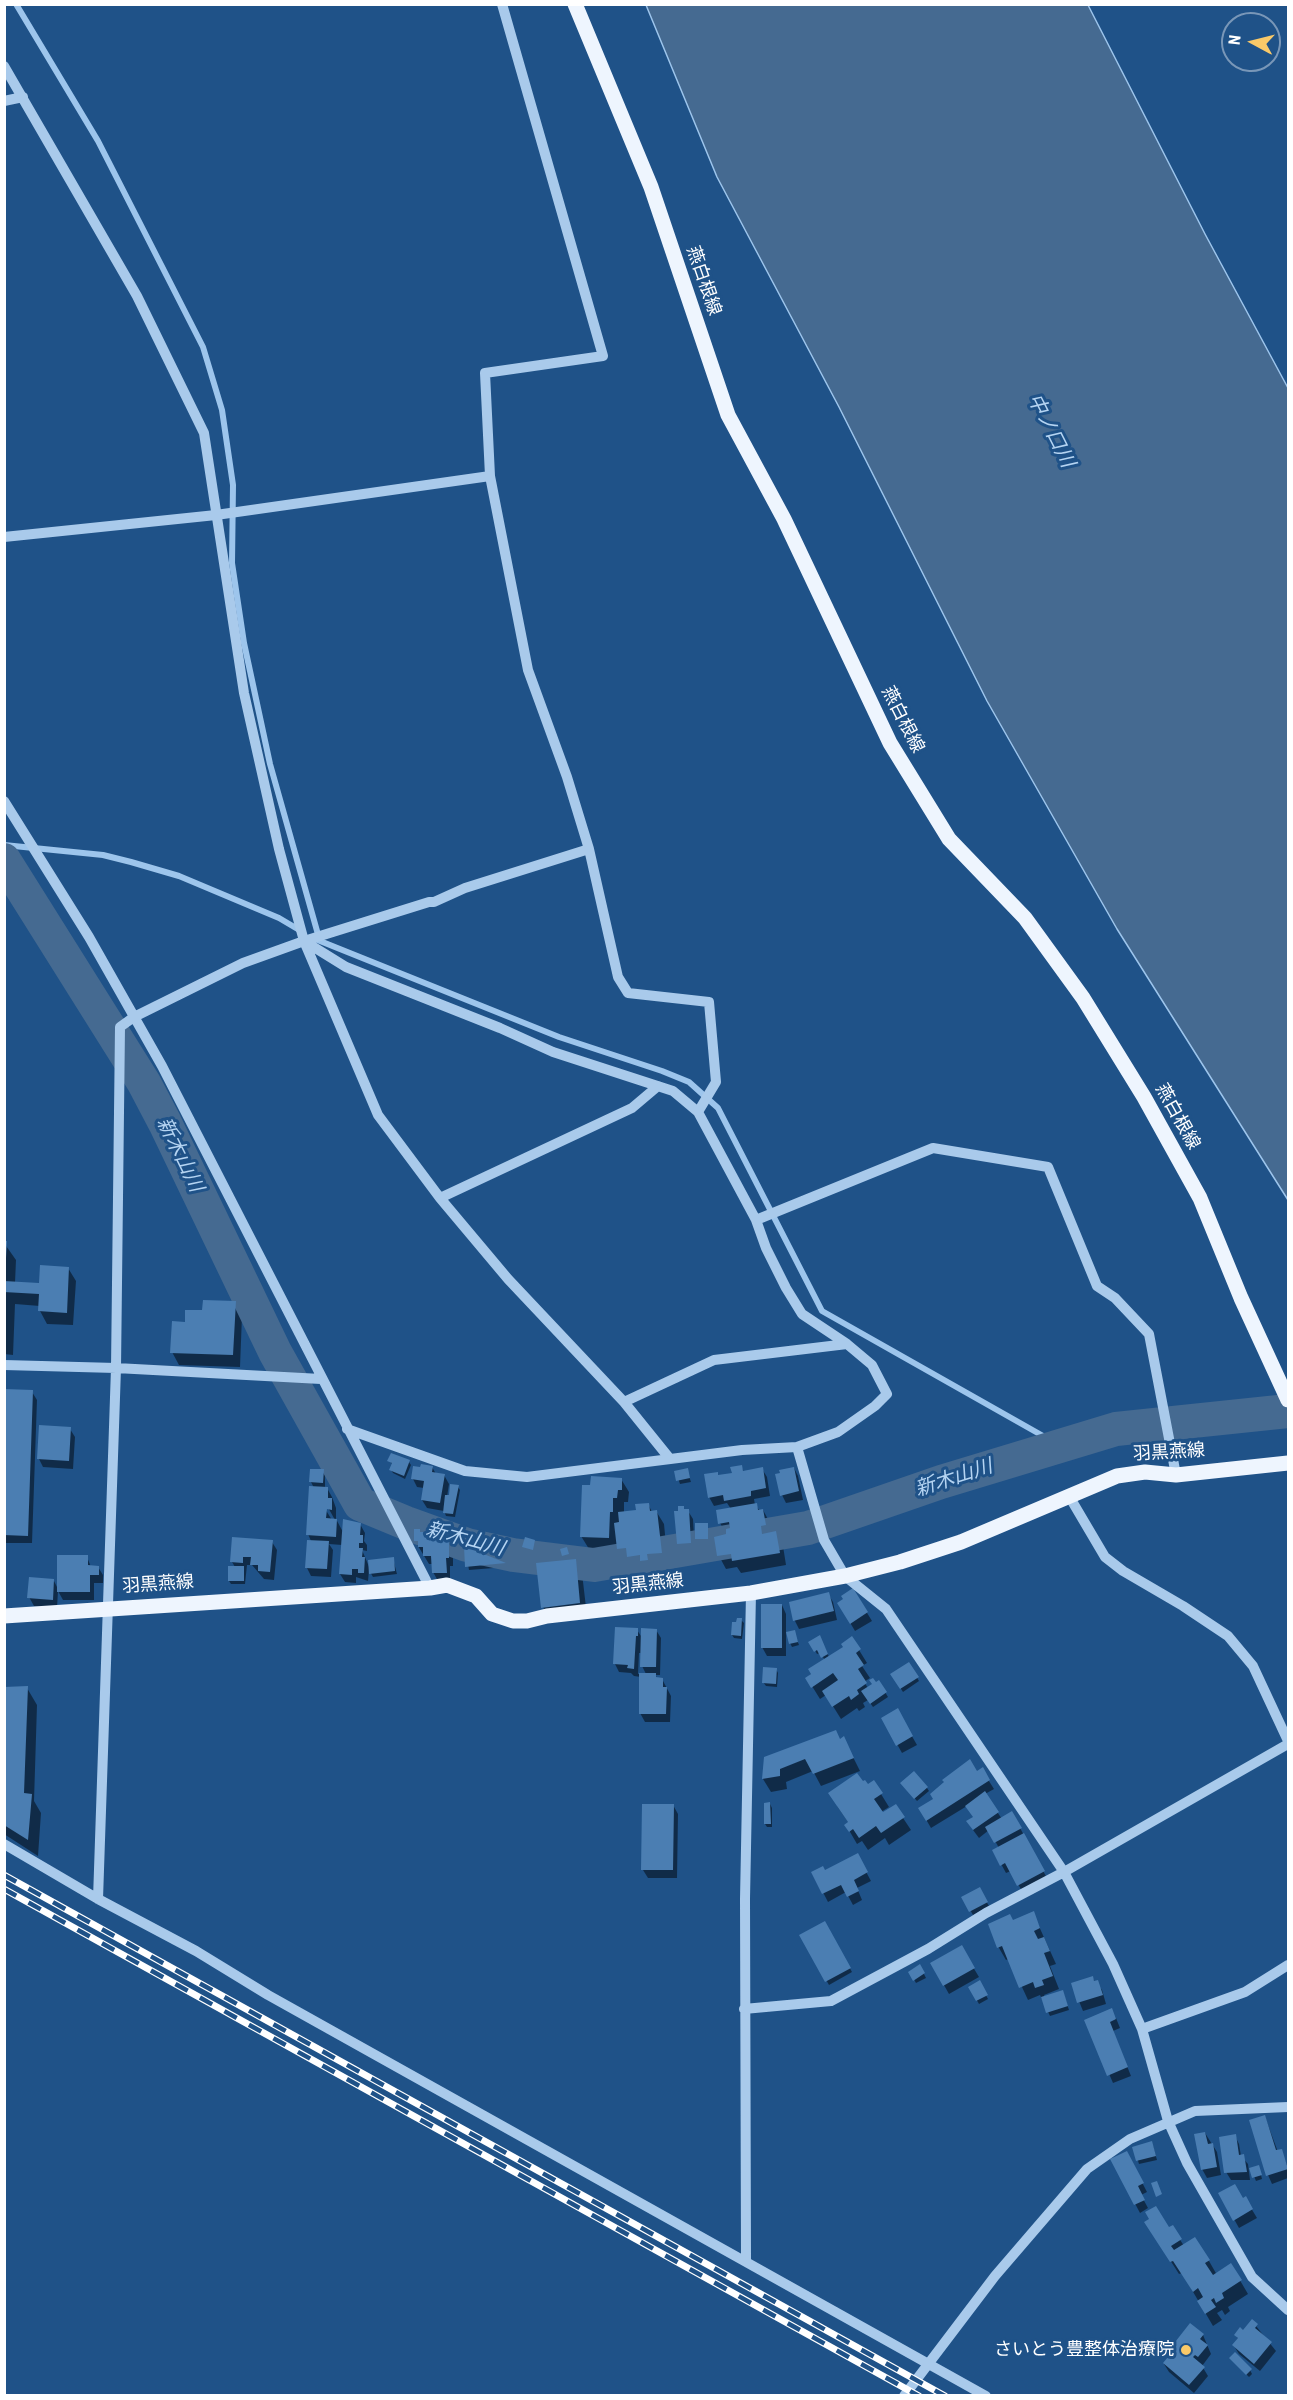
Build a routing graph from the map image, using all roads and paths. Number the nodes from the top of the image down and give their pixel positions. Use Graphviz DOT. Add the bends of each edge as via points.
graph roads {
  1 [pos="502,4"];
  2 [pos="575,4"];
  3 [pos="4,66"];
  4 [pos="23,97"];
  5 [pos="4,101"];
  6 [pos="490,476"];
  7 [pos="216,515"];
  8 [pos="4,537"];
  9 [pos="4,801"];
  10 [pos="589,849"];
  11 [pos="304,941"];
  12 [pos="134,1017"];
  13 [pos="658,1086"];
  14 [pos="698,1112"];
  15 [pos="440,1198"];
  16 [pos="756,1220"];
  17 [pos="847,1344"];
  18 [pos="4,1365"];
  19 [pos="116,1368"];
  20 [pos="321,1379"];
  21 [pos="1288,1400"];
  22 [pos="624,1402"];
  23 [pos="347,1429"];
  24 [pos="797,1447"];
  25 [pos="670,1459"];
  26 [pos="1288,1463"];
  27 [pos="1176,1475"];
  28 [pos="1069,1496"];
  29 [pos="845,1575"];
  30 [pos="430,1588"];
  31 [pos="751,1593"];
  32 [pos="108,1608"];
  33 [pos="4,1616"];
  34 [pos="1288,1743"];
  35 [pos="4,1844"];
  36 [pos="1064,1872"];
  37 [pos="98,1899"];
  38 [pos="1288,1965"];
  39 [pos="744,2009"];
  40 [pos="1143,2029"];
  41 [pos="1288,2107"];
  42 [pos="1168,2121"];
  43 [pos="746,2260"];
  44 [pos="1288,2310"];
  45 [pos="929,2363"];
  46 [pos="904,2396"];
  47 [pos="986,2396"];
  1 -- 6 [label="street" via="603,356 485,373"];
  2 -- 21 [label="main road, 燕白根線" via="651,187 728,415 784,519 890,743 949,839 1025,918 1083,998 1144,1097 1200,1198"];
  3 -- 4 [label="street"];
  4 -- 5 [label="street"];
  4 -- 7 [label="street" via="137,296 204,433"];
  6 -- 7 [label="street"];
  6 -- 10 [label="street" via="528,670"];
  7 -- 8 [label="street"];
  7 -- 11 [label="street" via="244,693"];
  9 -- 12 [label="street"];
  10 -- 11 [label="street"];
  10 -- 14 [label="street" via="618,976 628,993 709,1002 716,1082"];
  11 -- 12 [label="street" via="243,963"];
  11 -- 13 [label="street" via="346,967 553,1052"];
  11 -- 15 [label="street" via="378,1115"];
  12 -- 19 [label="street" via="120,1027"];
  12 -- 20 [label="street"];
  13 -- 14 [label="street" via="673,1090"];
  13 -- 15 [label="street" via="632,1108"];
  14 -- 16 [label="street"];
  15 -- 22 [label="street" via="508,1279"];
  16 -- 17 [label="street" via="766,1248 802,1314"];
  16 -- 27 [label="street" via="933,1148 1048,1167 1097,1286 1149,1334"];
  17 -- 22 [label="street" via="714,1360"];
  17 -- 24 [label="street" via="872,1365 887,1394 838,1432"];
  18 -- 19 [label="street"];
  19 -- 20 [label="street"];
  19 -- 32 [label="street"];
  20 -- 23 [label="street"];
  22 -- 25 [label="street"];
  23 -- 25 [label="street" via="465,1471 503,1476 527,1477"];
  23 -- 30 [label="street"];
  24 -- 25 [label="street"];
  24 -- 29 [label="street" via="824,1540"];
  26 -- 27 [label="main road, 羽黒燕線"];
  27 -- 28 [label="main road, 羽黒燕線" via="1145,1472 1117,1476"];
  28 -- 29 [label="main road, 羽黒燕線" via="962,1542"];
  28 -- 34 [label="street" via="1105,1557 1228,1636 1253,1666"];
  29 -- 31 [label="main road, 羽黒燕線"];
  29 -- 36 [label="street" via="886,1610"];
  30 -- 31 [label="main road, 羽黒燕線" via="447,1585 476,1596 492,1614 513,1621"];
  30 -- 32 [label="main road, 羽黒燕線"];
  31 -- 39 [label="street"];
  32 -- 33 [label="main road, 羽黒燕線"];
  32 -- 37 [label="street"];
  34 -- 36 [label="street"];
  35 -- 37 [label="street"];
  36 -- 39 [label="street" via="831,2001"];
  36 -- 40 [label="street"];
  37 -- 43 [label="street"];
  38 -- 40 [label="street" via="1245,1992"];
  39 -- 43 [label="street"];
  40 -- 42 [label="street"];
  41 -- 42 [label="street" via="1195,2111"];
  42 -- 44 [label="street" via="1187,2163 1252,2277"];
  42 -- 45 [label="street" via="1130,2139 1087,2169 995,2276"];
  43 -- 45 [label="street"];
  45 -- 46 [label="street"];
  45 -- 47 [label="street"];
}
